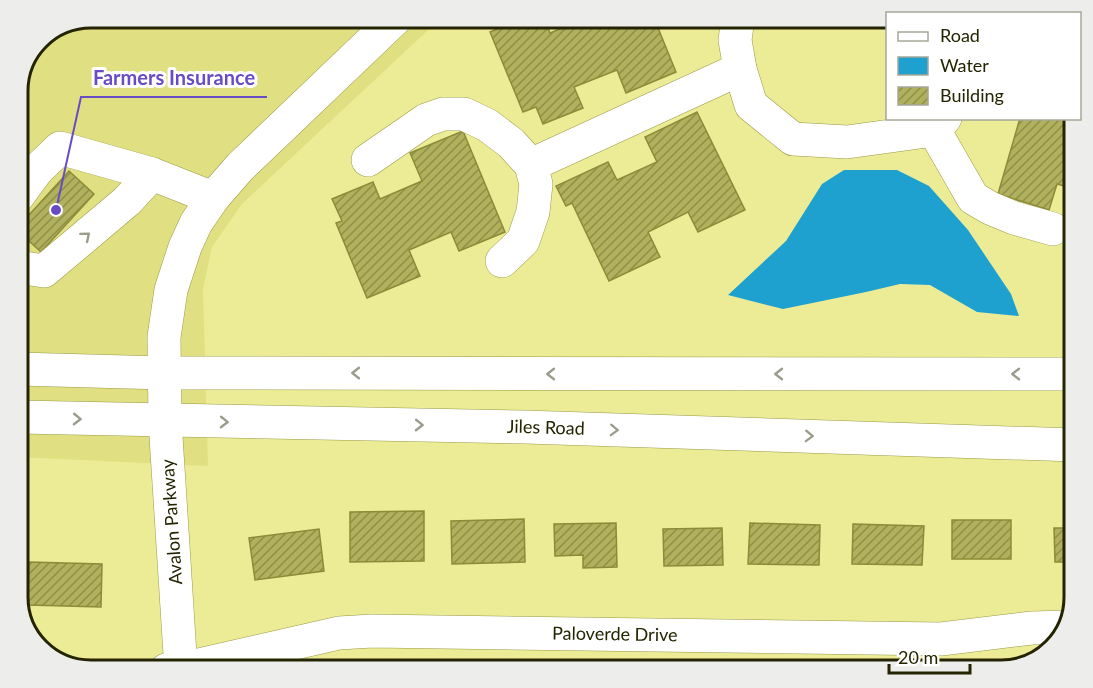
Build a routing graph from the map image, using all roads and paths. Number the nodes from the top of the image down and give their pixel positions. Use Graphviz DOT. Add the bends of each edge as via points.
graph roads {
  1 [pos="386,28"];
  2 [pos="737,28"];
  3 [pos="740,69"];
  4 [pos="940,124"];
  5 [pos="368,160"];
  6 [pos="531,165"];
  7 [pos="152,174"];
  8 [pos="29,181"];
  9 [pos="213,198"];
  10 [pos="1053,229"];
  11 [pos="502,261"];
  12 [pos="31,269"];
  13 [pos="29,369"];
  14 [pos="164,373"];
  15 [pos="1064,374"];
  16 [pos="29,417"];
  17 [pos="165,421"];
  18 [pos="1064,445"];
  19 [pos="1056,627"];
  20 [pos="176,660"];
  21 [pos="220,660"];
  1 -- 9 [label="street" via="240,167"];
  2 -- 3 [label="street"];
  3 -- 4 [label="street" via="751,105 793,140 848,142"];
  3 -- 6 [label="street"];
  4 -- 10 [label="street" via="973,198 1014,218"];
  5 -- 6 [label="street" via="426,120 443,114 464,114 511,143"];
  6 -- 11 [label="street" via="536,184 533,212 523,241"];
  7 -- 8 [label="street" via="60,148"];
  7 -- 9 [label="street"];
  12 -- 7 [label="street, one-way" via="127,201"];
  9 -- 14 [label="street" via="185,247 171,290 164,337"];
  13 -- 14 [label="street"];
  15 -- 14 [label="street, one-way"];
  14 -- 17 [label="street, Avalon Parkway"];
  16 -- 17 [label="street, Jiles Road, one-way"];
  17 -- 18 [label="street, Jiles Road, one-way" via="537,427"];
  17 -- 20 [label="street, Avalon Parkway"];
  19 -- 21 [label="street, Paloverde Drive" via="941,639 372,631 339,633"];
}
